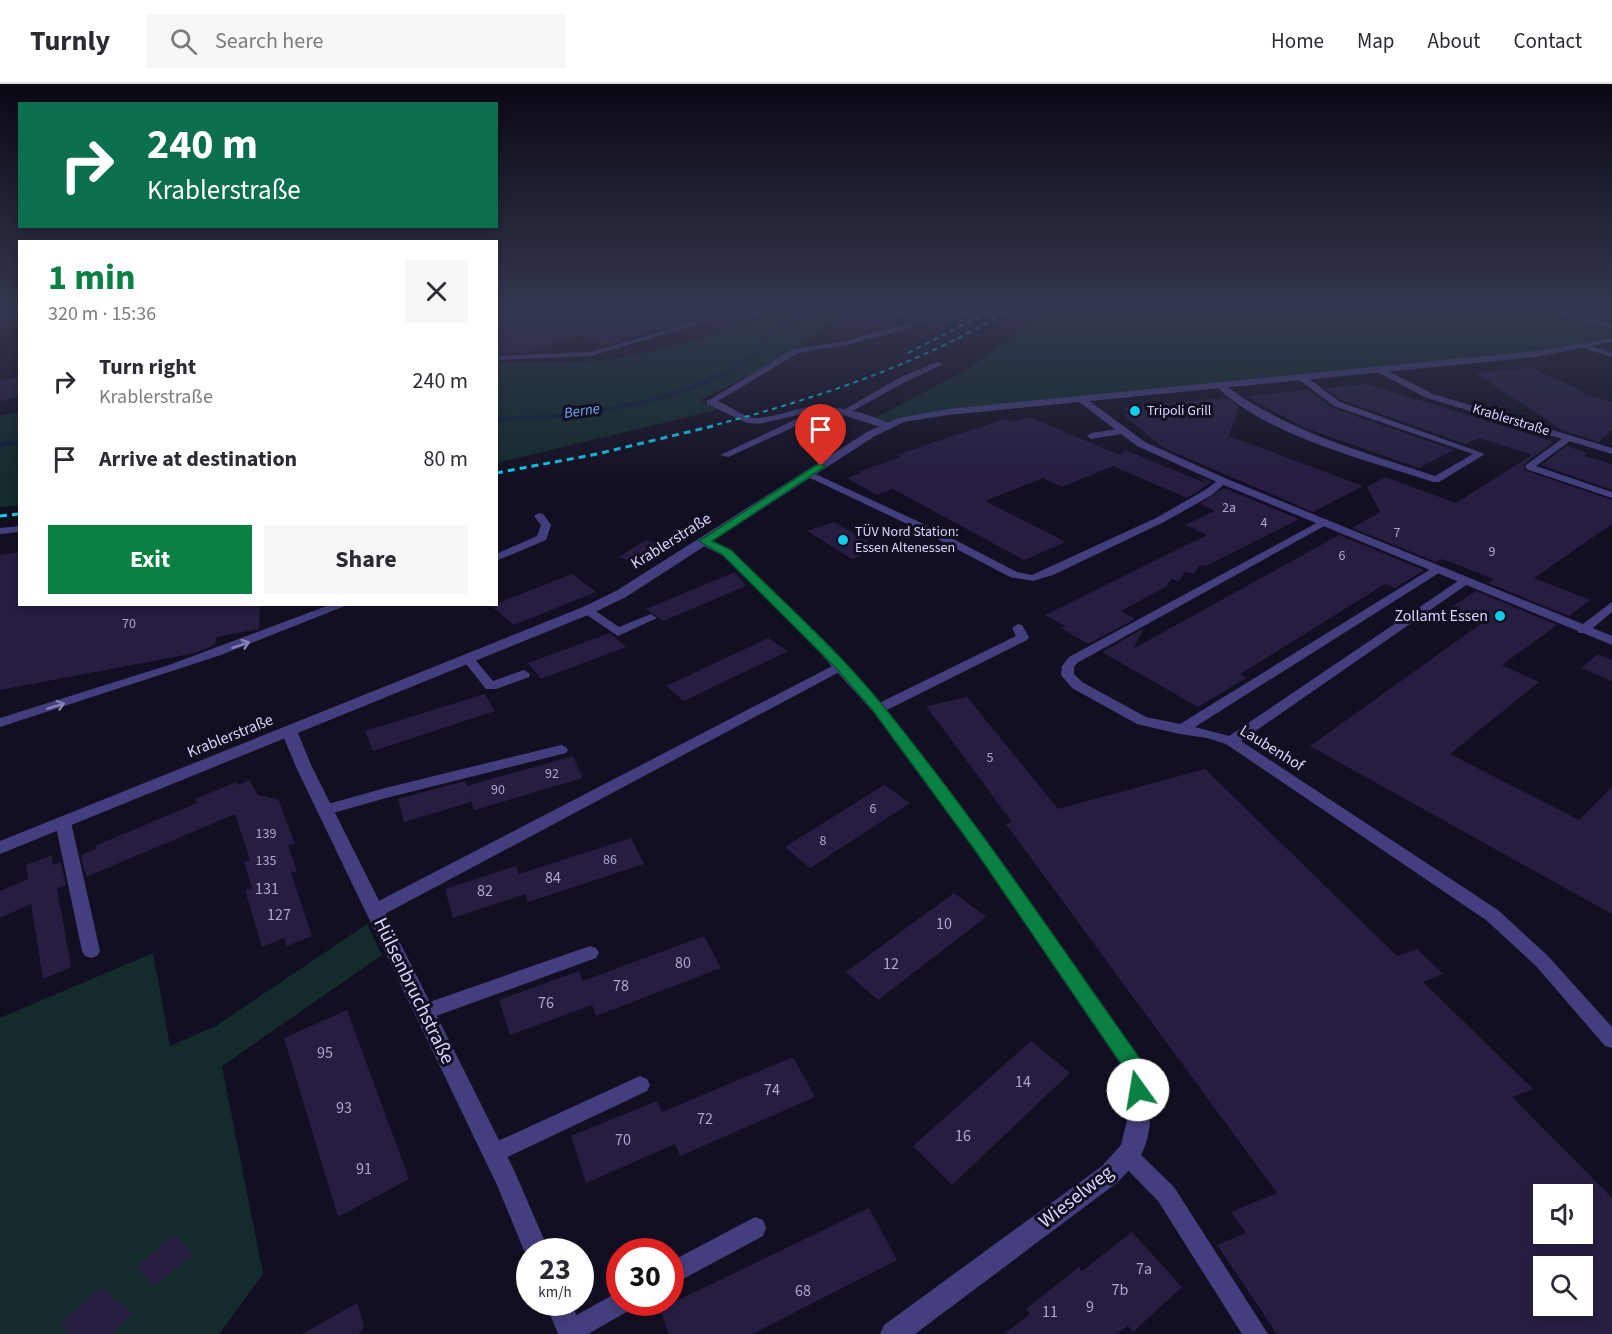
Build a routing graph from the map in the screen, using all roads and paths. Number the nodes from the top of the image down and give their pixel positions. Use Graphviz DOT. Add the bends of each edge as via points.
graph roads {
  1 [pos="768,367"];
  2 [pos="932,367"];
  3 [pos="1406,367"];
  4 [pos="1380,370"];
  5 [pos="1301,377"];
  6 [pos="1219,385"];
  7 [pos="1081,399"];
  8 [pos="710,402"];
  9 [pos="830,410"];
  10 [pos="844,412"];
  11 [pos="887,426"];
  12 [pos="1124,431"];
  13 [pos="1091,436"];
  14 [pos="1569,438"];
  15 [pos="1612,451"];
  16 [pos="725,455"];
  17 [pos="809,474"];
  18 [pos="1223,481"];
  19 [pos="1612,495"];
  20 [pos="539,516"];
  21 [pos="1324,522"];
  22 [pos="18,529"];
  23 [pos="0,531"];
  24 [pos="704,541"];
  25 [pos="498,557"];
  26 [pos="1438,570"];
  27 [pos="1465,581"];
  28 [pos="340,606"];
  29 [pos="1612,606"];
  30 [pos="588,610"];
  31 [pos="651,618"];
  32 [pos="1018,628"];
  33 [pos="1583,630"];
  34 [pos="1612,641"];
  35 [pos="468,659"];
  36 [pos="840,666"];
  37 [pos="524,674"];
  38 [pos="878,709"];
  39 [pos="0,723"];
  40 [pos="1179,730"];
  41 [pos="289,731"];
  42 [pos="1232,741"];
  43 [pos="561,750"];
  44 [pos="326,810"];
  45 [pos="63,822"];
  46 [pos="0,848"];
  47 [pos="375,911"];
  48 [pos="91,951"];
  49 [pos="590,953"];
  50 [pos="424,1012"];
  51 [pos="1612,1040"];
  52 [pos="640,1085"];
  53 [pos="494,1153"];
  54 [pos="1128,1156"];
  55 [pos="755,1228"];
  56 [pos="531,1238"];
  57 [pos="684,1267"];
  58 [pos="606,1312"];
  59 [pos="564,1316"];
  60 [pos="571,1333"];
  61 [pos="893,1334"];
  62 [pos="1256,1334"];
  1 -- 8 [label="lane"];
  2 -- 10 [label="lane"];
  3 -- 4 [label="street, Krablerstraße"];
  4 -- 5 [label="street, Krablerstraße"];
  4 -- 14 [label="street, Krablerstraße" via="1430,396"];
  5 -- 6 [label="street, Krablerstraße"];
  5 -- 6 [label="lane" via="1337,404 1480,454 1436,480 1279,425"];
  6 -- 7 [label="street, Krablerstraße"];
  7 -- 11 [label="street, Krablerstraße" via="940,413"];
  7 -- 12 [label="street"];
  8 -- 9 [label="street" via="747,420 759,421 811,409"];
  9 -- 10 [label="street"];
  9 -- 16 [label="lane"];
  10 -- 11 [label="street"];
  11 -- 17 [label="street, Krablerstraße"];
  12 -- 13 [label="lane"];
  12 -- 18 [label="street" via="1141,444"];
  14 -- 15 [label="street, Krablerstraße"];
  14 -- 19 [label="lane" via="1529,467"];
  17 -- 18 [label="lane" via="1023,578 1049,573 1160,520 1172,510 1213,491"];
  17 -- 24 [label="street, Krablerstraße"];
  18 -- 21 [label="street"];
  20 -- 25 [label="lane" via="546,525 542,538"];
  21 -- 26 [label="street"];
  21 -- 40 [label="lane, Laubenhof" via="1072,660 1068,666 1067,675 1077,685 1142,721"];
  22 -- 23 [label="lane"];
  24 -- 30 [label="street, Krablerstraße" via="621,594"];
  24 -- 36 [label="street, Wieselweg" via="727,553"];
  26 -- 27 [label="street"];
  26 -- 40 [label="lane"];
  27 -- 33 [label="street"];
  27 -- 42 [label="lane"];
  39 -- 28 [label="lane, one-way" via="149,677"];
  29 -- 33 [label="lane"];
  30 -- 31 [label="lane" via="618,632"];
  30 -- 35 [label="street, Krablerstraße"];
  32 -- 38 [label="lane" via="1023,637"];
  33 -- 34 [label="street"];
  35 -- 37 [label="lane" via="491,686"];
  35 -- 41 [label="street, Krablerstraße"];
  36 -- 38 [label="street, Wieselweg"];
  36 -- 47 [label="lane"];
  38 -- 54 [label="street, Wieselweg" via="960,818 1136,1069 1140,1112"];
  40 -- 42 [label="lane, Laubenhof"];
  41 -- 44 [label="street, Hülsenbruchstraße"];
  41 -- 45 [label="street, Krablerstraße"];
  42 -- 51 [label="lane, Laubenhof" via="1492,915 1542,961"];
  43 -- 44 [label="lane"];
  44 -- 47 [label="street, Hülsenbruchstraße"];
  45 -- 46 [label="street, Krablerstraße"];
  45 -- 48 [label="lane"];
  47 -- 50 [label="street, Hülsenbruchstraße"];
  49 -- 50 [label="lane"];
  50 -- 53 [label="street, Hülsenbruchstraße"];
  52 -- 53 [label="lane"];
  53 -- 56 [label="street, Hülsenbruchstraße"];
  54 -- 61 [label="street, Wieselweg" via="1110,1174"];
  54 -- 62 [label="lane" via="1166,1194"];
  55 -- 57 [label="lane"];
  58 -- 60 [label="lane"];
  59 -- 60 [label="street"];
}
